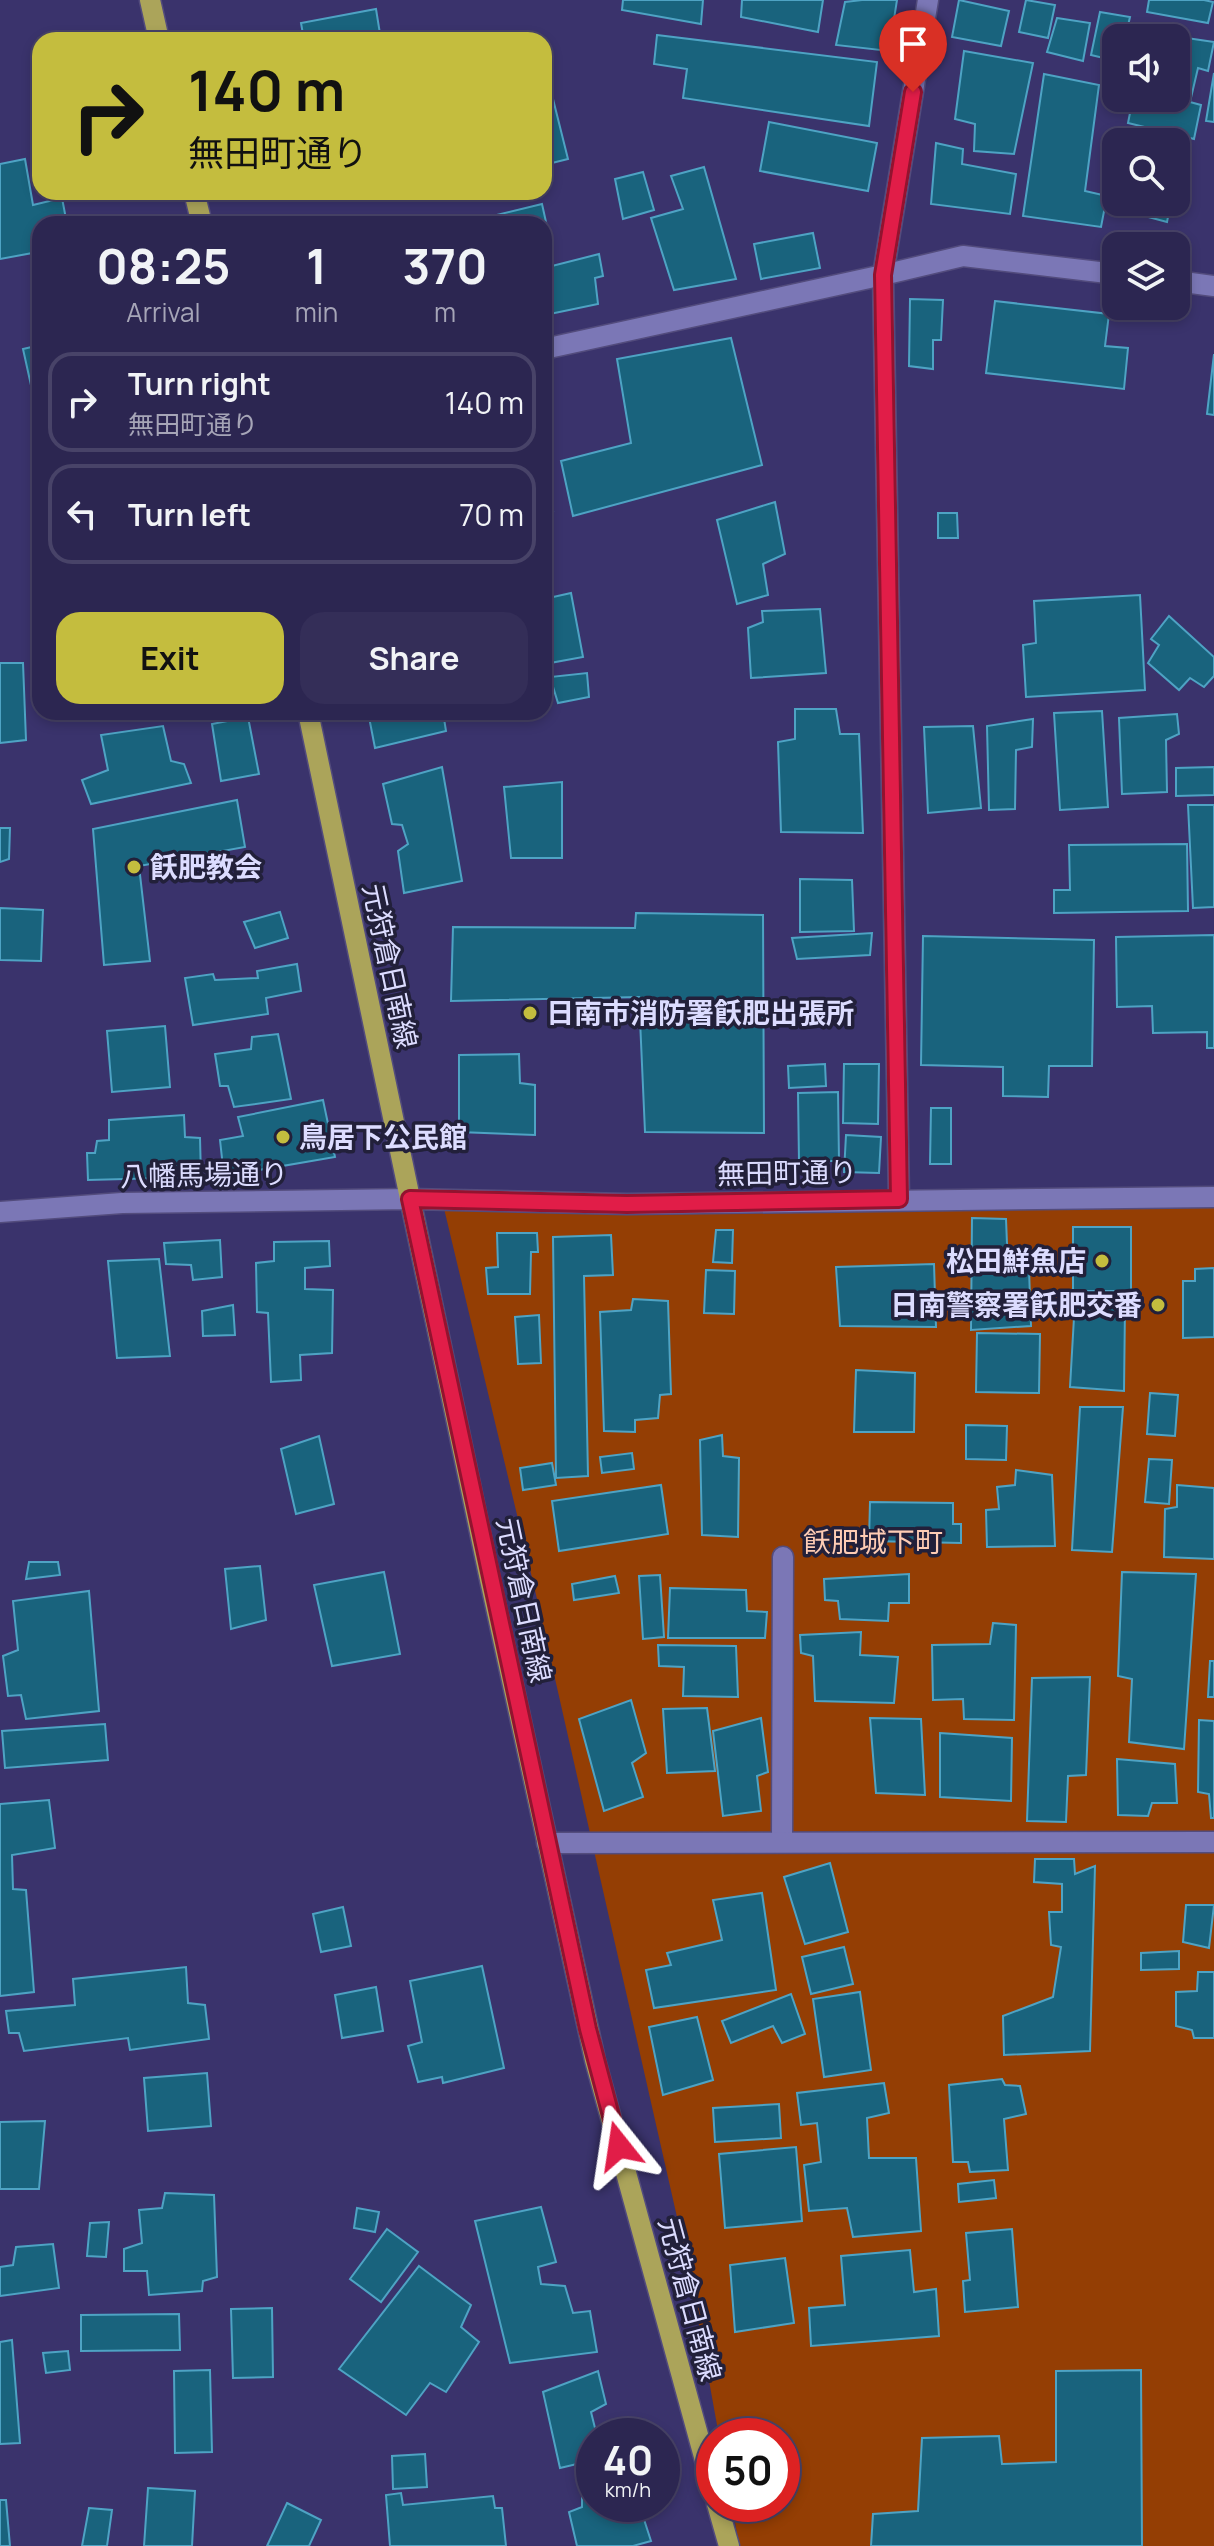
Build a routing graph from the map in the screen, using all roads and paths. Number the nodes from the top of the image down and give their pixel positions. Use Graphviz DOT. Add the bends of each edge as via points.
graph roads {
  1 [pos="150,0"];
  2 [pos="928,0"];
  3 [pos="157,32"];
  4 [pos="1102,272"];
  5 [pos="883,275"];
  6 [pos="1190,283"];
  7 [pos="1214,286"];
  8 [pos="552,347"];
  9 [pos="310,720"];
  10 [pos="1214,1197"];
  11 [pos="410,1199"];
  12 [pos="899,1199"];
  13 [pos="0,1212"];
  14 [pos="783,1557"];
  15 [pos="782,1842"];
  16 [pos="1214,1842"];
  17 [pos="547,1843"];
  18 [pos="696,2428"];
  19 [pos="722,2522"];
  20 [pos="729,2546"];
  1 -- 3 [label="main road"];
  2 -- 5 [label="street"];
  4 -- 5 [label="street" via="963,256"];
  5 -- 8 [label="street"];
  5 -- 12 [label="street"];
  6 -- 7 [label="street"];
  9 -- 11 [label="main road, 元狩倉日南線"];
  10 -- 12 [label="street, 無田町通り"];
  11 -- 12 [label="street, 無田町通り" via="627,1204"];
  11 -- 13 [label="street, 八幡馬場通り" via="122,1203"];
  11 -- 17 [label="main road, 元狩倉日南線"];
  14 -- 15 [label="street"];
  15 -- 16 [label="street"];
  15 -- 17 [label="street"];
  17 -- 18 [label="main road, 元狩倉日南線" via="595,2060"];
  19 -- 20 [label="main road"];
}
